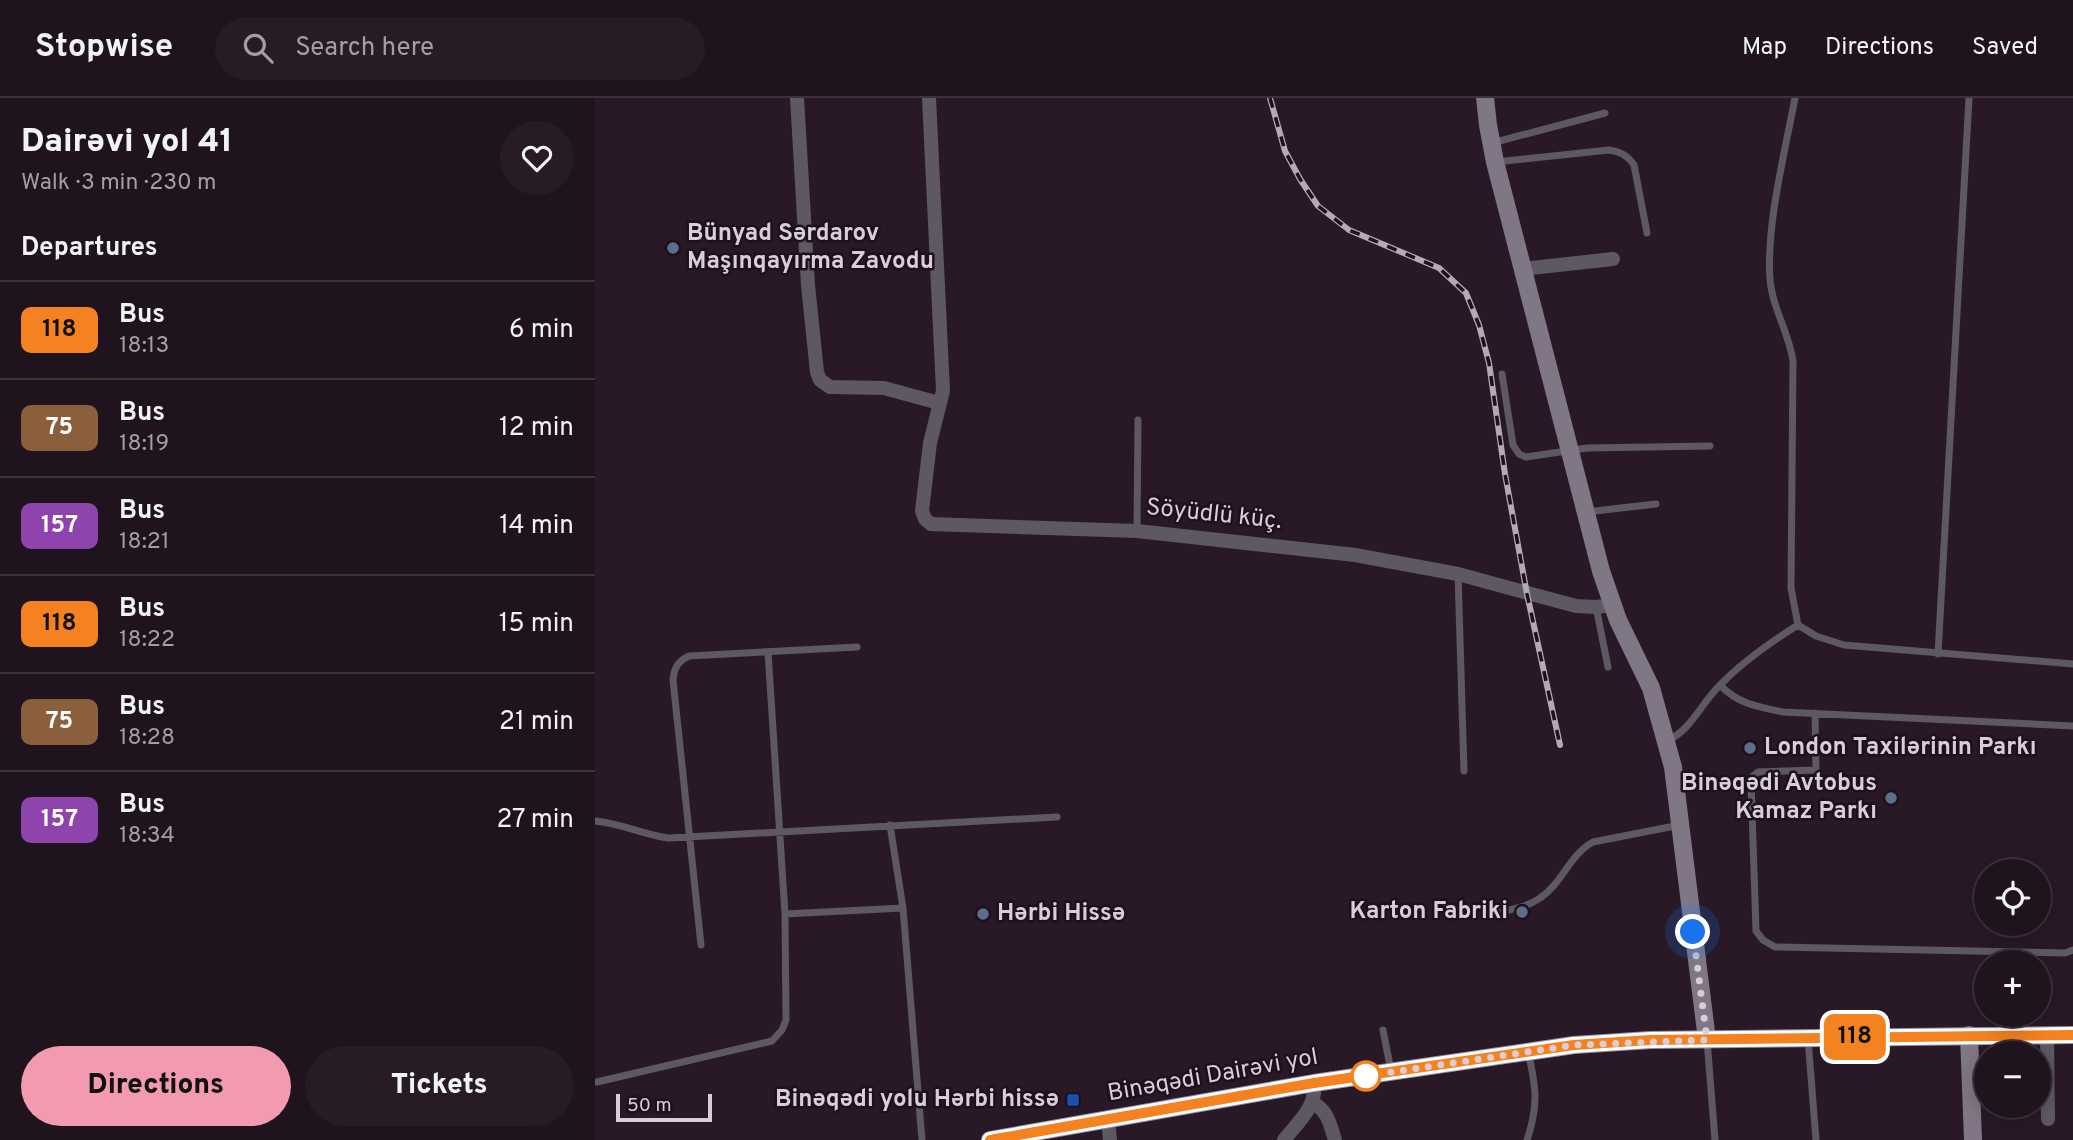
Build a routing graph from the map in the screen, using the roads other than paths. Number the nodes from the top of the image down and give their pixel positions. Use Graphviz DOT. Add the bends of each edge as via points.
graph roads {
  1 [pos="797,98"];
  2 [pos="929,98"];
  3 [pos="1485,98"];
  4 [pos="1795,98"];
  5 [pos="1969,98"];
  6 [pos="1605,113"];
  7 [pos="1491,143"];
  8 [pos="1495,162"];
  9 [pos="1647,233"];
  10 [pos="1613,259"];
  11 [pos="1522,269"];
  12 [pos="1502,374"];
  13 [pos="939,403"];
  14 [pos="1138,420"];
  15 [pos="1710,446"];
  16 [pos="1569,451"];
  17 [pos="1656,504"];
  18 [pos="1586,512"];
  19 [pos="1137,531"];
  20 [pos="1458,574"];
  21 [pos="1604,606"];
  22 [pos="1798,625"];
  23 [pos="857,647"];
  24 [pos="768,652"];
  25 [pos="1938,654"];
  26 [pos="2073,664"];
  27 [pos="1608,667"];
  28 [pos="1720,685"];
  29 [pos="1815,713"];
  30 [pos="2073,726"];
  31 [pos="1666,741"];
  32 [pos="1464,771"];
  33 [pos="1057,817"];
  34 [pos="595,821"];
  35 [pos="890,825"];
  36 [pos="1681,825"];
  37 [pos="781,832"];
  38 [pos="690,837"];
  39 [pos="903,908"];
  40 [pos="785,914"];
  41 [pos="1492,914"];
  42 [pos="701,945"];
  43 [pos="2073,950"];
  44 [pos="1383,1030"];
  45 [pos="1969,1035"];
  46 [pos="2047,1035"];
  47 [pos="2073,1035"];
  48 [pos="1808,1038"];
  49 [pos="1707,1040"];
  50 [pos="1528,1050"];
  51 [pos="1391,1072"];
  52 [pos="597,1082"];
  53 [pos="1314,1083"];
  54 [pos="1313,1102"];
  55 [pos="1108,1119"];
  56 [pos="2048,1119"];
  57 [pos="922,1140"];
  58 [pos="990,1140"];
  59 [pos="1110,1140"];
  60 [pos="1285,1140"];
  61 [pos="1335,1140"];
  62 [pos="1527,1140"];
  63 [pos="1715,1140"];
  64 [pos="1816,1140"];
  65 [pos="1973,1140"];
  1 -- 13 [label="street" via="808,285 820,380 830,387 884,388"];
  2 -- 13 [label="street, Söyüdlü küç." via="943,377"];
  3 -- 7 [label="street"];
  4 -- 22 [label="lane" via="1773,225 1770,278 1793,362 1791,588"];
  5 -- 25 [label="lane"];
  6 -- 7 [label="lane"];
  7 -- 8 [label="street"];
  8 -- 9 [label="lane" via="1621,152 1634,165"];
  8 -- 11 [label="street"];
  10 -- 11 [label="street"];
  11 -- 16 [label="street"];
  12 -- 16 [label="lane" via="1513,445 1519,454 1535,458"];
  13 -- 19 [label="street, Söyüdlü küç." via="922,510 931,524"];
  14 -- 19 [label="lane"];
  15 -- 16 [label="lane"];
  16 -- 18 [label="street"];
  17 -- 18 [label="lane"];
  18 -- 21 [label="street"];
  19 -- 20 [label="street, Söyüdlü küç." via="1355,555"];
  20 -- 21 [label="street, Söyüdlü küç." via="1550,600"];
  20 -- 32 [label="lane"];
  21 -- 27 [label="lane"];
  21 -- 31 [label="street" via="1645,673"];
  22 -- 25 [label="lane" via="1844,645"];
  22 -- 28 [label="lane" via="1764,646"];
  23 -- 24 [label="lane"];
  24 -- 37 [label="lane"];
  24 -- 38 [label="lane" via="689,656 674,669"];
  25 -- 26 [label="lane"];
  28 -- 29 [label="lane" via="1746,704"];
  28 -- 31 [label="lane" via="1682,733"];
  29 -- 30 [label="lane"];
  29 -- 43 [label="lane" via="1816,770 1758,772 1751,781 1756,931 1763,940 1775,947"];
  31 -- 36 [label="street"];
  33 -- 35 [label="lane"];
  34 -- 38 [label="lane" via="652,836"];
  35 -- 37 [label="lane"];
  35 -- 39 [label="lane"];
  36 -- 41 [label="lane" via="1593,842 1582,848 1541,898"];
  36 -- 49 [label="street"];
  37 -- 38 [label="lane"];
  37 -- 40 [label="lane"];
  38 -- 42 [label="lane"];
  39 -- 40 [label="lane"];
  39 -- 57 [label="lane"];
  40 -- 52 [label="lane" via="786,1020 772,1041"];
  44 -- 51 [label="lane"];
  45 -- 46 [label="main road, Binəqədi Dairəvi yol"];
  45 -- 48 [label="main road, Binəqədi Dairəvi yol"];
  45 -- 65 [label="street"];
  46 -- 47 [label="main road, Binəqədi Dairəvi yol"];
  46 -- 56 [label="street"];
  48 -- 49 [label="main road, Binəqədi Dairəvi yol"];
  48 -- 64 [label="lane"];
  49 -- 50 [label="main road, Binəqədi Dairəvi yol" via="1608,1042"];
  49 -- 63 [label="lane"];
  50 -- 51 [label="main road, Binəqədi Dairəvi yol"];
  50 -- 62 [label="lane" via="1536,1113"];
  51 -- 53 [label="main road, Binəqədi Dairəvi yol"];
  53 -- 54 [label="street"];
  53 -- 55 [label="main road, Binəqədi Dairəvi yol"];
  54 -- 60 [label="street"];
  54 -- 61 [label="street" via="1327,1115"];
  55 -- 58 [label="main road, Binəqədi Dairəvi yol"];
  55 -- 59 [label="street"];
}
